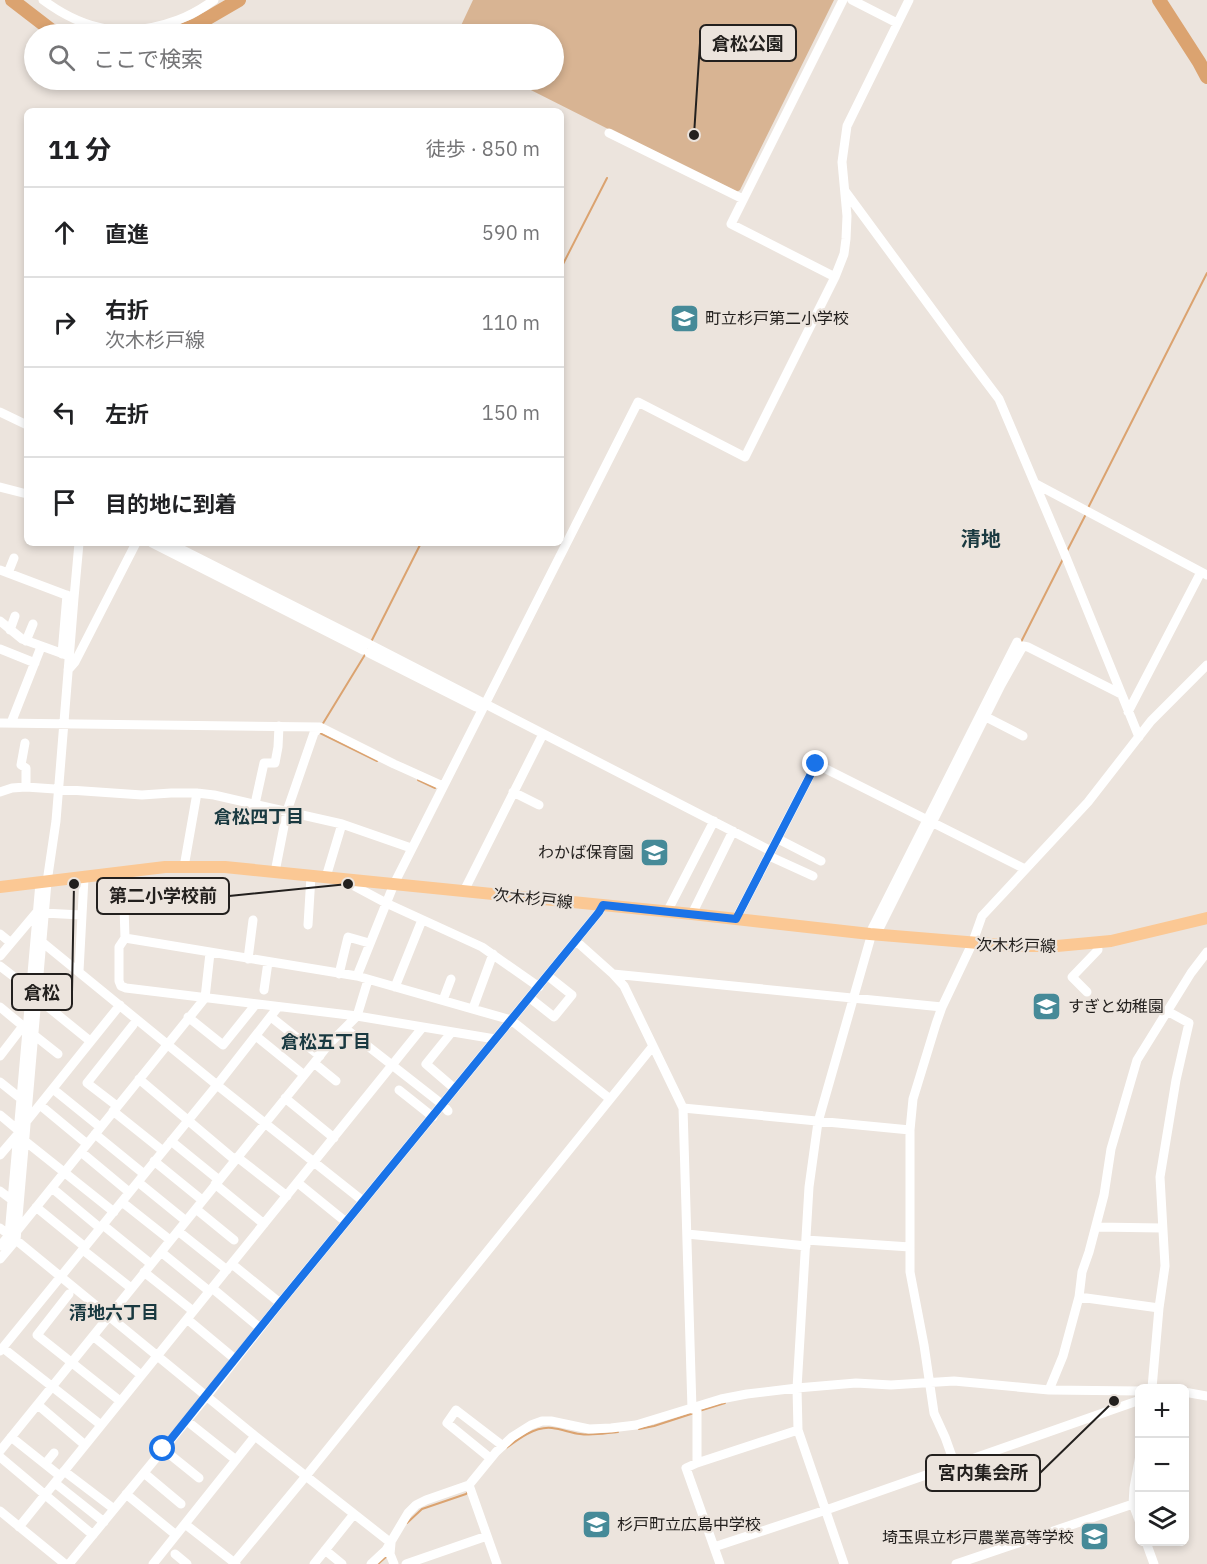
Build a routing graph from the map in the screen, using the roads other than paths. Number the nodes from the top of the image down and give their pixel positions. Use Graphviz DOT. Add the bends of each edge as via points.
graph roads {
  1 [pos="43,0"];
  2 [pos="214,0"];
  3 [pos="843,0"];
  4 [pos="852,0"];
  5 [pos="909,0"];
  6 [pos="897,23"];
  7 [pos="90,24"];
  8 [pos="163,24"];
  9 [pos="609,134"];
  10 [pos="844,189"];
  11 [pos="743,199"];
  12 [pos="836,277"];
  13 [pos="0,412"];
  14 [pos="24,424"];
  15 [pos="1036,484"];
  16 [pos="0,487"];
  17 [pos="24,493"];
  18 [pos="1054,493"];
  19 [pos="1046,507"];
  20 [pos="78,546"];
  21 [pos="134,546"];
  22 [pos="158,546"];
  23 [pos="175,546"];
  24 [pos="14,558"];
  25 [pos="3,572"];
  26 [pos="1204,573"];
  27 [pos="70,596"];
  28 [pos="15,616"];
  29 [pos="0,621"];
  30 [pos="33,624"];
  31 [pos="10,630"];
  32 [pos="26,641"];
  33 [pos="1017,642"];
  34 [pos="41,647"];
  35 [pos="0,649"];
  36 [pos="65,655"];
  37 [pos="35,663"];
  38 [pos="1207,665"];
  39 [pos="68,670"];
  40 [pos="1120,694"];
  41 [pos="484,708"];
  42 [pos="1128,712"];
  43 [pos="986,717"];
  44 [pos="0,723"];
  45 [pos="11,723"];
  46 [pos="63,724"];
  47 [pos="279,726"];
  48 [pos="320,727"];
  49 [pos="543,734"];
  50 [pos="1023,736"];
  51 [pos="1138,737"];
  52 [pos="25,743"];
  53 [pos="443,786"];
  54 [pos="26,787"];
  55 [pos="58,790"];
  56 [pos="0,792"];
  57 [pos="513,792"];
  58 [pos="197,793"];
  59 [pos="255,804"];
  60 [pos="539,805"];
  61 [pos="287,811"];
  62 [pos="714,821"];
  63 [pos="930,821"];
  64 [pos="342,824"];
  65 [pos="733,831"];
  66 [pos="778,839"];
  67 [pos="411,848"];
  68 [pos="770,853"];
  69 [pos="821,861"];
  70 [pos="184,867"];
  71 [pos="1025,869"];
  72 [pos="275,872"];
  73 [pos="123,873"];
  74 [pos="311,876"];
  75 [pos="813,876"];
  76 [pos="326,877"];
  77 [pos="84,878"];
  78 [pos="340,879"];
  79 [pos="43,883"];
  80 [pos="394,884"];
  81 [pos="0,887"];
  82 [pos="464,891"];
  83 [pos="386,903"];
  84 [pos="603,905"];
  85 [pos="40,912"];
  86 [pos="667,912"];
  87 [pos="692,914"];
  88 [pos="81,915"];
  89 [pos="1207,918"];
  90 [pos="736,919"];
  91 [pos="253,920"];
  92 [pos="422,920"];
  93 [pos="308,925"];
  94 [pos="0,934"];
  95 [pos="873,934"];
  96 [pos="125,938"];
  97 [pos="576,941"];
  98 [pos="42,942"];
  99 [pos="11,943"];
  100 [pos="369,943"];
  101 [pos="1097,943"];
  102 [pos="972,944"];
  103 [pos="210,952"];
  104 [pos="1207,952"];
  105 [pos="493,954"];
  106 [pos="0,956"];
  107 [pos="248,959"];
  108 [pos="268,962"];
  109 [pos="0,966"];
  110 [pos="513,968"];
  111 [pos="79,971"];
  112 [pos="339,974"];
  113 [pos="613,974"];
  114 [pos="548,975"];
  115 [pos="357,976"];
  116 [pos="451,979"];
  117 [pos="368,980"];
  118 [pos="509,980"];
  119 [pos="395,987"];
  120 [pos="539,987"];
  121 [pos="30,989"];
  122 [pos="264,990"];
  123 [pos="1088,992"];
  124 [pos="37,998"];
  125 [pos="205,998"];
  126 [pos="530,998"];
  127 [pos="853,998"];
  128 [pos="443,1000"];
  129 [pos="120,1005"];
  130 [pos="256,1005"];
  131 [pos="0,1007"];
  132 [pos="278,1007"];
  133 [pos="942,1007"];
  134 [pos="473,1008"];
  135 [pos="1167,1011"];
  136 [pos="357,1016"];
  137 [pos="188,1017"];
  138 [pos="271,1017"];
  139 [pos="511,1020"];
  140 [pos="133,1025"];
  141 [pos="25,1026"];
  142 [pos="422,1028"];
  143 [pos="346,1029"];
  144 [pos="451,1033"];
  145 [pos="34,1035"];
  146 [pos="256,1036"];
  147 [pos="495,1040"];
  148 [pos="90,1041"];
  149 [pos="166,1044"];
  150 [pos="3,1046"];
  151 [pos="653,1046"];
  152 [pos="58,1054"];
  153 [pos="0,1056"];
  154 [pos="317,1060"];
  155 [pos="393,1066"];
  156 [pos="304,1075"];
  157 [pos="139,1079"];
  158 [pos="336,1081"];
  159 [pos="0,1082"];
  160 [pos="217,1085"];
  161 [pos="53,1089"];
  162 [pos="455,1089"];
  163 [pos="399,1090"];
  164 [pos="20,1098"];
  165 [pos="285,1098"];
  166 [pos="610,1099"];
  167 [pos="40,1105"];
  168 [pos="445,1108"];
  169 [pos="683,1108"];
  170 [pos="115,1109"];
  171 [pos="0,1115"];
  172 [pos="433,1117"];
  173 [pos="188,1120"];
  174 [pos="26,1122"];
  175 [pos="818,1122"];
  176 [pos="265,1123"];
  177 [pos="910,1130"];
  178 [pos="97,1131"];
  179 [pos="20,1135"];
  180 [pos="334,1138"];
  181 [pos="171,1141"];
  182 [pos="84,1148"];
  183 [pos="163,1151"];
  184 [pos="0,1155"];
  185 [pos="236,1159"];
  186 [pos="154,1161"];
  187 [pos="314,1162"];
  188 [pos="64,1172"];
  189 [pos="141,1178"];
  190 [pos="217,1182"];
  191 [pos="297,1183"];
  192 [pos="52,1188"];
  193 [pos="0,1191"];
  194 [pos="129,1192"];
  195 [pos="287,1196"];
  196 [pos="12,1200"];
  197 [pos="202,1200"];
  198 [pos="363,1201"];
  199 [pos="122,1202"];
  200 [pos="36,1208"];
  201 [pos="196,1209"];
  202 [pos="114,1212"];
  203 [pos="186,1221"];
  204 [pos="346,1222"];
  205 [pos="264,1224"];
  206 [pos="102,1226"];
  207 [pos="1096,1227"];
  208 [pos="0,1228"];
  209 [pos="1162,1228"];
  210 [pos="178,1231"];
  211 [pos="687,1234"];
  212 [pos="14,1235"];
  213 [pos="170,1240"];
  214 [pos="234,1240"];
  215 [pos="806,1243"];
  216 [pos="0,1246"];
  217 [pos="910,1247"];
  218 [pos="84,1248"];
  219 [pos="161,1252"];
  220 [pos="0,1259"];
  221 [pos="151,1264"];
  222 [pos="229,1267"];
  223 [pos="144,1272"];
  224 [pos="61,1276"];
  225 [pos="131,1288"];
  226 [pos="211,1289"];
  227 [pos="69,1294"];
  228 [pos="1079,1297"];
  229 [pos="280,1303"];
  230 [pos="1159,1308"];
  231 [pos="190,1315"];
  232 [pos="109,1316"];
  233 [pos="260,1328"];
  234 [pos="93,1336"];
  235 [pos="2,1345"];
  236 [pos="158,1355"];
  237 [pos="235,1359"];
  238 [pos="71,1363"];
  239 [pos="141,1375"];
  240 [pos="930,1382"];
  241 [pos="1152,1384"];
  242 [pos="53,1386"];
  243 [pos="797,1388"];
  244 [pos="1049,1390"];
  245 [pos="1135,1391"];
  246 [pos="1189,1393"];
  247 [pos="207,1396"];
  248 [pos="1207,1396"];
  249 [pos="120,1401"];
  250 [pos="1135,1402"];
  251 [pos="38,1405"];
  252 [pos="695,1408"];
  253 [pos="187,1421"];
  254 [pos="101,1425"];
  255 [pos="798,1430"];
  256 [pos="255,1436"];
  257 [pos="6,1439"];
  258 [pos="85,1445"];
  259 [pos="502,1446"];
  260 [pos="163,1449"];
  261 [pos="0,1451"];
  262 [pos="54,1453"];
  263 [pos="0,1457"];
  264 [pos="490,1458"];
  265 [pos="236,1460"];
  266 [pos="697,1463"];
  267 [pos="45,1464"];
  268 [pos="955,1465"];
  269 [pos="144,1473"];
  270 [pos="60,1476"];
  271 [pos="306,1476"];
  272 [pos="199,1478"];
  273 [pos="1135,1482"];
  274 [pos="469,1485"];
  275 [pos="45,1494"];
  276 [pos="126,1494"];
  277 [pos="181,1504"];
  278 [pos="1133,1504"];
  279 [pos="114,1509"];
  280 [pos="1135,1509"];
  281 [pos="825,1510"];
  282 [pos="0,1511"];
  283 [pos="354,1514"];
  284 [pos="104,1522"];
  285 [pos="185,1524"];
  286 [pos="19,1527"];
  287 [pos="93,1535"];
  288 [pos="176,1535"];
  289 [pos="488,1536"];
  290 [pos="390,1543"];
  291 [pos="1147,1546"];
  292 [pos="714,1547"];
  293 [pos="325,1550"];
  294 [pos="176,1554"];
  295 [pos="158,1562"];
  296 [pos="67,1564"];
  297 [pos="187,1564"];
  298 [pos="234,1564"];
  299 [pos="314,1564"];
  300 [pos="342,1564"];
  301 [pos="371,1564"];
  302 [pos="394,1564"];
  303 [pos="406,1564"];
  304 [pos="497,1564"];
  305 [pos="720,1564"];
  306 [pos="844,1564"];
  307 [pos="956,1564"];
  308 [pos="1154,1564"];
  1 -- 7 [label="street"];
  2 -- 8 [label="street"];
  3 -- 11 [label="street"];
  4 -- 6 [label="street"];
  5 -- 6 [label="street"];
  6 -- 10 [label="street" via="847,126 842,162"];
  9 -- 11 [label="street"];
  10 -- 12 [label="street" via="846,239"];
  10 -- 15 [label="street" via="999,399"];
  11 -- 12 [label="street" via="731,224"];
  12 -- 41 [label="street" via="745,457 638,402"];
  13 -- 14 [label="street"];
  15 -- 18 [label="street"];
  15 -- 19 [label="street"];
  16 -- 17 [label="street"];
  18 -- 19 [label="street"];
  18 -- 26 [label="street"];
  19 -- 40 [label="street"];
  20 -- 27 [label="street"];
  21 -- 39 [label="street"];
  22 -- 41 [label="street"];
  23 -- 41 [label="street" via="367,643"];
  24 -- 25 [label="street"];
  25 -- 27 [label="street"];
  26 -- 42 [label="street"];
  27 -- 36 [label="street"];
  28 -- 31 [label="street"];
  29 -- 31 [label="street"];
  30 -- 32 [label="street"];
  31 -- 32 [label="street"];
  32 -- 34 [label="street"];
  33 -- 63 [label="street"];
  34 -- 36 [label="street"];
  34 -- 37 [label="street"];
  35 -- 37 [label="street"];
  36 -- 39 [label="street"];
  37 -- 45 [label="street"];
  38 -- 51 [label="street"];
  39 -- 46 [label="street"];
  40 -- 42 [label="street"];
  40 -- 43 [label="street" via="1023,646"];
  41 -- 49 [label="street"];
  41 -- 53 [label="street"];
  42 -- 51 [label="street"];
  43 -- 50 [label="street"];
  43 -- 63 [label="street"];
  44 -- 45 [label="street"];
  45 -- 46 [label="street"];
  46 -- 47 [label="street"];
  46 -- 55 [label="street"];
  47 -- 48 [label="street"];
  47 -- 59 [label="street" via="275,763 264,763"];
  48 -- 53 [label="street"];
  48 -- 61 [label="street" via="314,733"];
  49 -- 57 [label="street"];
  49 -- 62 [label="street"];
  51 -- 71 [label="street" via="1088,802"];
  52 -- 54 [label="street" via="21,765 26,768"];
  53 -- 67 [label="street"];
  54 -- 55 [label="street"];
  54 -- 56 [label="street"];
  55 -- 58 [label="street" via="142,795"];
  55 -- 79 [label="street"];
  57 -- 60 [label="street"];
  57 -- 82 [label="street"];
  58 -- 59 [label="street"];
  58 -- 70 [label="street"];
  59 -- 61 [label="street"];
  61 -- 64 [label="street"];
  61 -- 72 [label="street"];
  62 -- 65 [label="street"];
  62 -- 86 [label="street"];
  63 -- 66 [label="street" via="816,764"];
  63 -- 71 [label="street"];
  63 -- 95 [label="street"];
  64 -- 67 [label="street"];
  64 -- 76 [label="street"];
  65 -- 68 [label="street"];
  65 -- 87 [label="street"];
  66 -- 68 [label="street"];
  66 -- 69 [label="street"];
  67 -- 80 [label="street"];
  68 -- 75 [label="street"];
  68 -- 90 [label="street"];
  70 -- 72 [label="main road, 次木杉戸線"];
  70 -- 73 [label="main road, 次木杉戸線"];
  71 -- 102 [label="street" via="982,916"];
  72 -- 74 [label="main road, 次木杉戸線"];
  73 -- 77 [label="main road, 次木杉戸線"];
  73 -- 96 [label="street"];
  74 -- 76 [label="main road, 次木杉戸線"];
  74 -- 93 [label="street"];
  76 -- 78 [label="main road, 次木杉戸線"];
  77 -- 79 [label="main road, 次木杉戸線"];
  77 -- 88 [label="street"];
  78 -- 80 [label="main road, 次木杉戸線"];
  78 -- 83 [label="street"];
  79 -- 81 [label="main road, 次木杉戸線"];
  79 -- 85 [label="street"];
  80 -- 82 [label="main road, 次木杉戸線"];
  80 -- 83 [label="street"];
  82 -- 84 [label="main road, 次木杉戸線"];
  83 -- 92 [label="street"];
  83 -- 100 [label="street"];
  84 -- 86 [label="main road, 次木杉戸線"];
  84 -- 97 [label="street"];
  85 -- 88 [label="street"];
  85 -- 98 [label="street"];
  85 -- 99 [label="street"];
  85 -- 121 [label="street"];
  86 -- 87 [label="main road, 次木杉戸線"];
  87 -- 90 [label="main road, 次木杉戸線"];
  88 -- 111 [label="street"];
  89 -- 101 [label="main road, 次木杉戸線"];
  90 -- 95 [label="main road, 次木杉戸線"];
  91 -- 107 [label="street"];
  92 -- 105 [label="street"];
  92 -- 119 [label="street"];
  94 -- 99 [label="street"];
  95 -- 102 [label="main road, 次木杉戸線"];
  95 -- 127 [label="street"];
  96 -- 103 [label="street"];
  96 -- 125 [label="street" via="119,947 121,986"];
  97 -- 113 [label="street"];
  97 -- 114 [label="street"];
  98 -- 111 [label="street"];
  98 -- 124 [label="street"];
  99 -- 106 [label="street"];
  100 -- 112 [label="street" via="348,937"];
  100 -- 115 [label="street"];
  101 -- 102 [label="main road, 次木杉戸線" via="1040,947"];
  101 -- 123 [label="street" via="1098,950 1072,977"];
  102 -- 133 [label="street"];
  103 -- 107 [label="street"];
  103 -- 125 [label="street"];
  104 -- 135 [label="street"];
  105 -- 110 [label="street"];
  105 -- 134 [label="street"];
  107 -- 108 [label="street"];
  108 -- 112 [label="street"];
  108 -- 122 [label="street"];
  109 -- 121 [label="street"];
  110 -- 118 [label="street"];
  110 -- 120 [label="street"];
  111 -- 129 [label="street"];
  112 -- 115 [label="street"];
  113 -- 127 [label="street"];
  113 -- 151 [label="street" via="624,986"];
  114 -- 120 [label="street"];
  114 -- 126 [label="street" via="572,995 554,1017"];
  115 -- 117 [label="street"];
  116 -- 128 [label="street"];
  117 -- 119 [label="street"];
  117 -- 136 [label="street"];
  119 -- 128 [label="street"];
  120 -- 126 [label="street"];
  121 -- 141 [label="street"];
  124 -- 145 [label="street"];
  124 -- 148 [label="street"];
  125 -- 130 [label="street"];
  125 -- 137 [label="street"];
  126 -- 139 [label="street"];
  127 -- 133 [label="street"];
  127 -- 175 [label="street"];
  128 -- 134 [label="street"];
  129 -- 148 [label="street"];
  129 -- 149 [label="street"];
  130 -- 132 [label="street"];
  130 -- 137 [label="street" via="223,1045"];
  131 -- 141 [label="street"];
  132 -- 136 [label="street"];
  132 -- 138 [label="street"];
  133 -- 177 [label="street" via="913,1099"];
  134 -- 139 [label="street"];
  135 -- 207 [label="street" via="1132,1073 1111,1149"];
  135 -- 209 [label="street" via="1189,1023 1160,1177"];
  136 -- 142 [label="street"];
  136 -- 143 [label="street"];
  137 -- 149 [label="street"];
  138 -- 146 [label="street"];
  138 -- 154 [label="street"];
  139 -- 147 [label="street"];
  139 -- 166 [label="street"];
  140 -- 170 [label="street" via="87,1083"];
  141 -- 150 [label="street"];
  141 -- 164 [label="street"];
  142 -- 144 [label="street"];
  142 -- 155 [label="street"];
  143 -- 154 [label="street"];
  143 -- 155 [label="street"];
  144 -- 147 [label="street"];
  144 -- 162 [label="street" via="426,1064"];
  145 -- 152 [label="street"];
  145 -- 174 [label="street"];
  146 -- 156 [label="street"];
  146 -- 160 [label="street"];
  147 -- 162 [label="street"];
  148 -- 161 [label="street"];
  149 -- 157 [label="street"];
  149 -- 160 [label="street"];
  150 -- 153 [label="street"];
  151 -- 166 [label="street"];
  151 -- 169 [label="street"];
  154 -- 156 [label="street"];
  154 -- 158 [label="street"];
  155 -- 168 [label="street"];
  155 -- 180 [label="street"];
  156 -- 165 [label="street"];
  157 -- 170 [label="street"];
  157 -- 173 [label="street"];
  159 -- 164 [label="street"];
  160 -- 173 [label="street"];
  160 -- 176 [label="street"];
  161 -- 167 [label="street"];
  161 -- 178 [label="street"];
  162 -- 168 [label="street"];
  163 -- 172 [label="street"];
  164 -- 179 [label="street"];
  165 -- 176 [label="street"];
  165 -- 180 [label="street"];
  166 -- 271 [label="street"];
  167 -- 174 [label="street"];
  167 -- 182 [label="street"];
  168 -- 172 [label="street"];
  169 -- 175 [label="street"];
  169 -- 211 [label="street"];
  170 -- 178 [label="street"];
  170 -- 183 [label="street"];
  171 -- 179 [label="street"];
  172 -- 198 [label="street"];
  173 -- 181 [label="street"];
  173 -- 185 [label="street"];
  174 -- 179 [label="street"];
  175 -- 177 [label="street"];
  175 -- 215 [label="street"];
  176 -- 185 [label="street"];
  176 -- 187 [label="street"];
  177 -- 217 [label="street"];
  178 -- 182 [label="street"];
  178 -- 189 [label="street"];
  179 -- 184 [label="street"];
  179 -- 188 [label="street"];
  179 -- 196 [label="street"];
  179 -- 212 [label="street"];
  180 -- 187 [label="street"];
  181 -- 183 [label="street"];
  181 -- 190 [label="street"];
  182 -- 188 [label="street"];
  182 -- 194 [label="street"];
  183 -- 186 [label="street"];
  185 -- 190 [label="street"];
  185 -- 195 [label="street"];
  186 -- 189 [label="street"];
  186 -- 197 [label="street"];
  187 -- 191 [label="street"];
  187 -- 198 [label="street"];
  188 -- 192 [label="street"];
  188 -- 202 [label="street"];
  189 -- 194 [label="street"];
  189 -- 203 [label="street"];
  190 -- 197 [label="street"];
  190 -- 205 [label="street"];
  191 -- 195 [label="street"];
  191 -- 204 [label="street"];
  192 -- 200 [label="street"];
  192 -- 206 [label="street"];
  193 -- 196 [label="street"];
  194 -- 199 [label="street"];
  195 -- 205 [label="street"];
  196 -- 212 [label="street"];
  197 -- 201 [label="street"];
  198 -- 204 [label="street"];
  199 -- 202 [label="street"];
  199 -- 213 [label="street"];
  200 -- 212 [label="street"];
  200 -- 218 [label="street"];
  201 -- 203 [label="street"];
  201 -- 214 [label="street"];
  202 -- 206 [label="street"];
  203 -- 210 [label="street"];
  204 -- 229 [label="street"];
  205 -- 222 [label="street"];
  206 -- 218 [label="street"];
  206 -- 221 [label="street"];
  207 -- 209 [label="street"];
  207 -- 228 [label="street"];
  208 -- 212 [label="street"];
  209 -- 230 [label="street" via="1165,1266"];
  210 -- 213 [label="street"];
  210 -- 222 [label="street"];
  211 -- 215 [label="street"];
  211 -- 252 [label="street"];
  212 -- 216 [label="street"];
  212 -- 220 [label="street"];
  212 -- 224 [label="street"];
  213 -- 219 [label="street"];
  215 -- 217 [label="street"];
  215 -- 243 [label="street"];
  217 -- 240 [label="street" via="910,1272"];
  218 -- 224 [label="street"];
  218 -- 225 [label="street"];
  219 -- 221 [label="street"];
  219 -- 226 [label="street"];
  221 -- 223 [label="street"];
  222 -- 226 [label="street"];
  222 -- 229 [label="street"];
  223 -- 225 [label="street"];
  223 -- 231 [label="street"];
  224 -- 232 [label="street"];
  224 -- 235 [label="street"];
  225 -- 232 [label="street"];
  226 -- 231 [label="street"];
  226 -- 233 [label="street"];
  227 -- 238 [label="street" via="37,1335"];
  228 -- 230 [label="street"];
  228 -- 244 [label="street"];
  229 -- 233 [label="street"];
  230 -- 241 [label="street"];
  231 -- 236 [label="street"];
  231 -- 237 [label="street"];
  232 -- 234 [label="street"];
  232 -- 236 [label="street"];
  233 -- 237 [label="street"];
  234 -- 238 [label="street"];
  234 -- 239 [label="street"];
  235 -- 242 [label="street"];
  236 -- 239 [label="street"];
  236 -- 247 [label="street"];
  237 -- 247 [label="street" via="232,1370"];
  238 -- 242 [label="street"];
  238 -- 249 [label="street"];
  239 -- 249 [label="street"];
  240 -- 243 [label="street"];
  240 -- 244 [label="street"];
  240 -- 268 [label="street" via="934,1413"];
  242 -- 251 [label="street"];
  242 -- 254 [label="street"];
  243 -- 252 [label="street" via="747,1394"];
  243 -- 255 [label="street"];
  244 -- 245 [label="street"];
  246 -- 248 [label="street"];
  247 -- 253 [label="street"];
  247 -- 256 [label="street"];
  249 -- 254 [label="street"];
  250 -- 268 [label="street"];
  251 -- 257 [label="street"];
  251 -- 258 [label="street"];
  252 -- 259 [label="street" via="611,1428 589,1429 542,1421"];
  252 -- 266 [label="street"];
  253 -- 260 [label="street"];
  253 -- 265 [label="street"];
  254 -- 258 [label="street"];
  255 -- 266 [label="street"];
  255 -- 281 [label="street"];
  256 -- 265 [label="street"];
  256 -- 271 [label="street"];
  257 -- 261 [label="street"];
  257 -- 267 [label="street"];
  258 -- 270 [label="street"];
  259 -- 264 [label="street"];
  259 -- 264 [label="street" via="456,1410 447,1423"];
  260 -- 269 [label="street"];
  260 -- 272 [label="street"];
  262 -- 267 [label="street"];
  263 -- 275 [label="street"];
  264 -- 274 [label="street"];
  265 -- 285 [label="street"];
  266 -- 292 [label="street" via="686,1468"];
  267 -- 270 [label="street"];
  268 -- 281 [label="street"];
  269 -- 276 [label="street"];
  269 -- 277 [label="street"];
  270 -- 275 [label="street"];
  270 -- 279 [label="street"];
  270 -- 284 [label="street"];
  271 -- 283 [label="street"];
  271 -- 298 [label="street"];
  273 -- 278 [label="street"];
  274 -- 289 [label="street"];
  274 -- 290 [label="street" via="416,1505"];
  275 -- 286 [label="street"];
  275 -- 287 [label="street"];
  276 -- 279 [label="street"];
  276 -- 288 [label="street"];
  278 -- 280 [label="street"];
  278 -- 307 [label="street"];
  279 -- 284 [label="street"];
  281 -- 292 [label="street"];
  281 -- 306 [label="street"];
  282 -- 286 [label="street"];
  283 -- 290 [label="street"];
  283 -- 293 [label="street"];
  284 -- 287 [label="street"];
  285 -- 288 [label="street"];
  285 -- 298 [label="street"];
  286 -- 296 [label="street"];
  287 -- 296 [label="street"];
  288 -- 295 [label="street"];
  289 -- 303 [label="street"];
  289 -- 304 [label="street"];
  290 -- 301 [label="street"];
  290 -- 302 [label="street"];
  291 -- 308 [label="street"];
  292 -- 305 [label="street"];
  293 -- 299 [label="street"];
  293 -- 300 [label="street"];
  294 -- 297 [label="street"];
}
